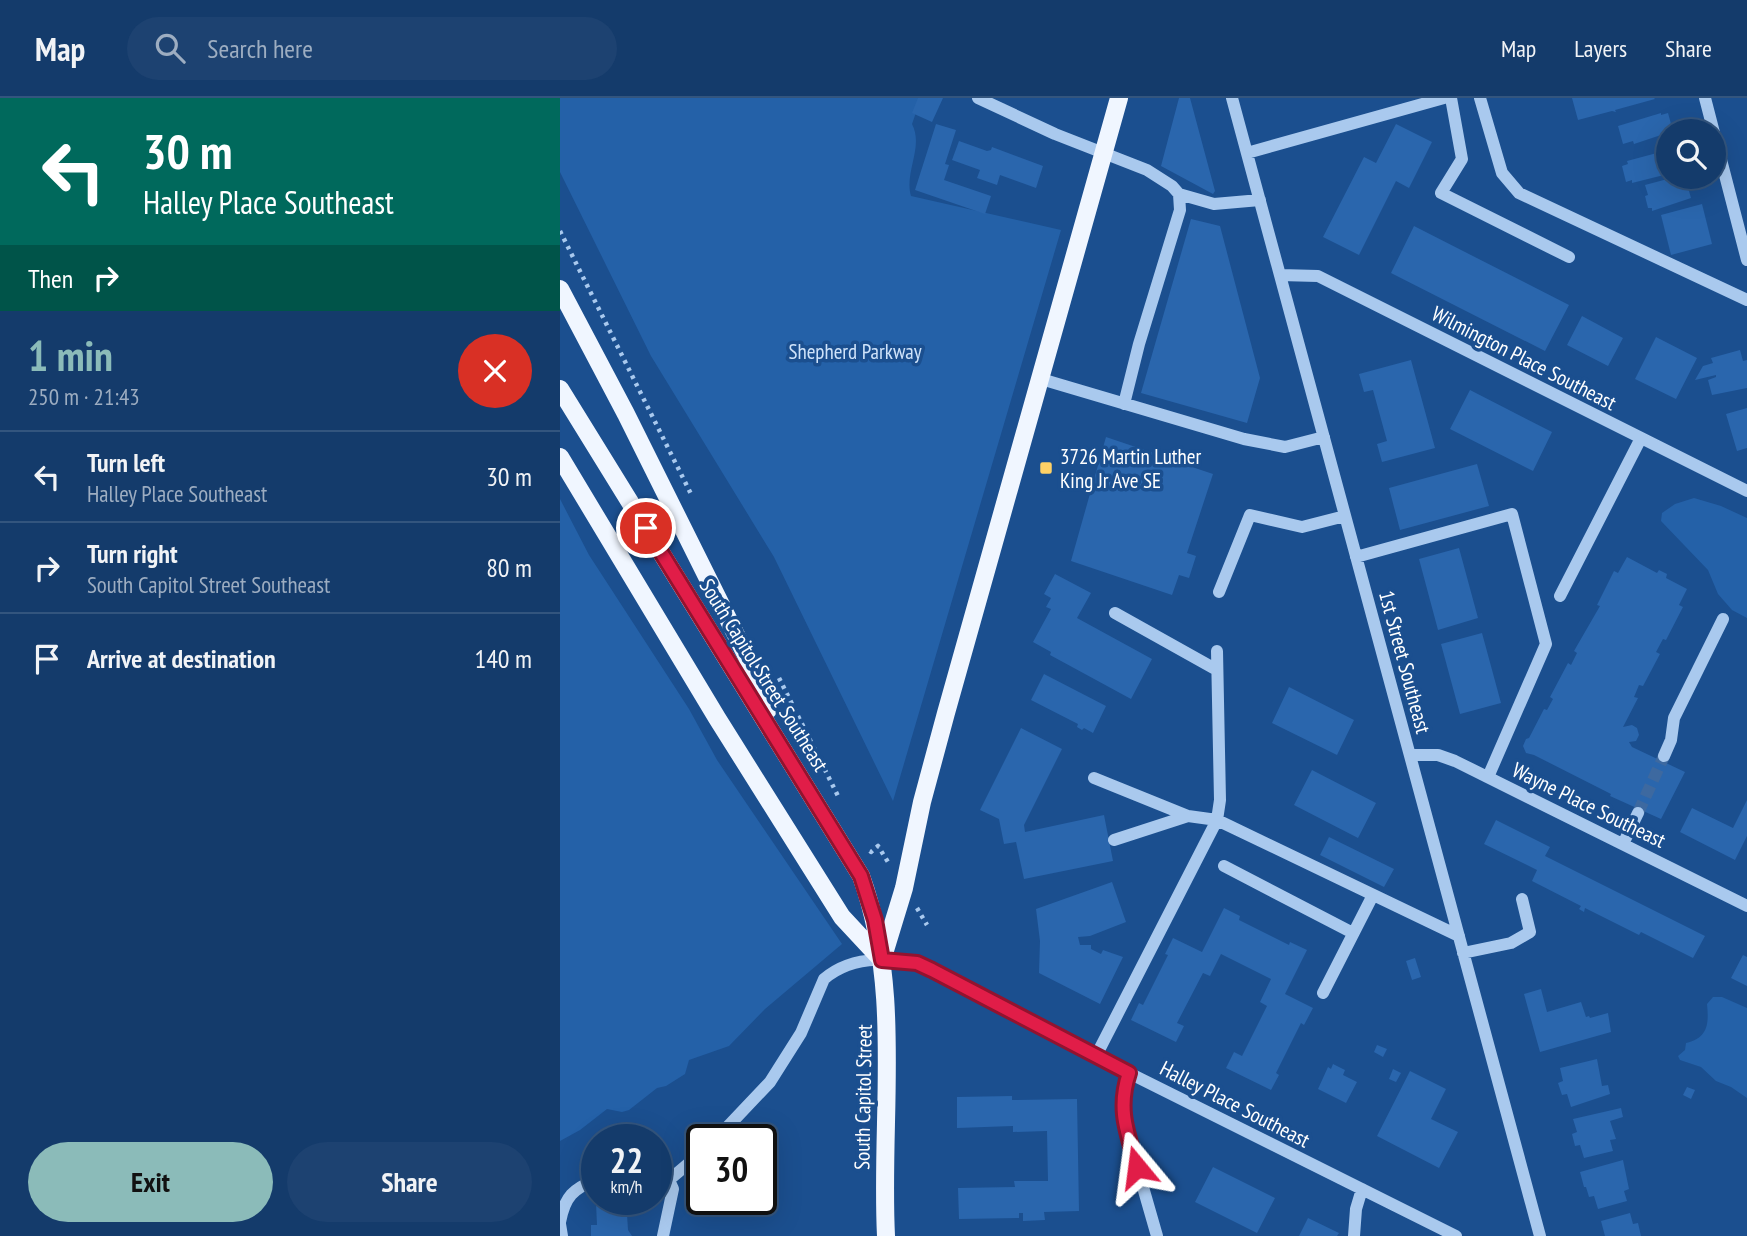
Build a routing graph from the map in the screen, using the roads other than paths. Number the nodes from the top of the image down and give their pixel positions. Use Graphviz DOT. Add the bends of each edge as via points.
graph roads {
  1 [pos="978,98"];
  2 [pos="1119,98"];
  3 [pos="1232,98"];
  4 [pos="1444,98"];
  5 [pos="1451,98"];
  6 [pos="1480,98"];
  7 [pos="1705,98"];
  8 [pos="1247,153"];
  9 [pos="1103,155"];
  10 [pos="1178,194"];
  11 [pos="1260,200"];
  12 [pos="1569,257"];
  13 [pos="1747,260"];
  14 [pos="1280,275"];
  15 [pos="560,289"];
  16 [pos="1747,300"];
  17 [pos="1041,379"];
  18 [pos="560,389"];
  19 [pos="1124,404"];
  20 [pos="1324,437"];
  21 [pos="1641,438"];
  22 [pos="560,457"];
  23 [pos="1747,491"];
  24 [pos="1345,516"];
  25 [pos="1356,557"];
  26 [pos="1219,592"];
  27 [pos="1560,596"];
  28 [pos="1115,613"];
  29 [pos="1723,619"];
  30 [pos="1217,651"];
  31 [pos="1217,670"];
  32 [pos="785,752"];
  33 [pos="1410,755"];
  34 [pos="1664,756"];
  35 [pos="1488,777"];
  36 [pos="1094,778"];
  37 [pos="1638,813"];
  38 [pos="1188,817"];
  39 [pos="1217,820"];
  40 [pos="1114,840"];
  41 [pos="1623,844"];
  42 [pos="1224,866"];
  43 [pos="1373,895"];
  44 [pos="1522,899"];
  45 [pos="1747,906"];
  46 [pos="1353,933"];
  47 [pos="1459,936"];
  48 [pos="1463,953"];
  49 [pos="882,960"];
  50 [pos="1323,993"];
  51 [pos="1096,1056"];
  52 [pos="1129,1073"];
  53 [pos="730,1124"];
  54 [pos="581,1186"];
  55 [pos="1362,1189"];
  56 [pos="667,1215"];
  57 [pos="560,1223"];
  58 [pos="562,1236"];
  59 [pos="663,1236"];
  60 [pos="886,1236"];
  61 [pos="1157,1236"];
  62 [pos="1354,1236"];
  63 [pos="1456,1236"];
  64 [pos="1540,1236"];
  1 -- 9 [label="street"];
  2 -- 9 [label="main road"];
  3 -- 8 [label="street, 1st Street Southeast"];
  4 -- 8 [label="street"];
  5 -- 12 [label="street" via="1462,159 1441,193"];
  6 -- 16 [label="street" via="1502,173 1519,193"];
  7 -- 13 [label="street"];
  8 -- 11 [label="street, 1st Street Southeast"];
  9 -- 10 [label="street" via="1147,170"];
  9 -- 17 [label="main road"];
  10 -- 11 [label="street" via="1214,204"];
  10 -- 19 [label="street" via="1180,210"];
  11 -- 14 [label="street, 1st Street Southeast"];
  14 -- 20 [label="street, 1st Street Southeast"];
  14 -- 21 [label="street, Wilmington Place Southeast" via="1318,276"];
  15 -- 32 [label="main road" via="747,657"];
  17 -- 19 [label="street"];
  17 -- 49 [label="main road" via="934,755 902,898"];
  18 -- 32 [label="main road, South Capitol Street Southeast"];
  19 -- 20 [label="street" via="1286,447"];
  20 -- 24 [label="street, 1st Street Southeast"];
  21 -- 23 [label="street, Wilmington Place Southeast"];
  21 -- 27 [label="street"];
  22 -- 49 [label="main road" via="842,917"];
  24 -- 25 [label="street, 1st Street Southeast"];
  24 -- 26 [label="street" via="1302,527 1250,514"];
  25 -- 33 [label="street, 1st Street Southeast"];
  25 -- 35 [label="street" via="1512,514 1546,644"];
  28 -- 31 [label="street"];
  29 -- 34 [label="street" via="1674,718"];
  30 -- 31 [label="street"];
  31 -- 39 [label="street"];
  32 -- 49 [label="main road, South Capitol Street Southeast" via="861,876"];
  33 -- 35 [label="street, Wayne Place Southeast" via="1438,755"];
  33 -- 47 [label="street, 1st Street Southeast"];
  35 -- 41 [label="street, Wayne Place Southeast"];
  36 -- 38 [label="street"];
  37 -- 41 [label="street"];
  38 -- 39 [label="street"];
  38 -- 40 [label="street"];
  39 -- 43 [label="street"];
  39 -- 51 [label="street"];
  41 -- 45 [label="street, Wayne Place Southeast"];
  42 -- 46 [label="street"];
  43 -- 46 [label="street"];
  43 -- 47 [label="street"];
  44 -- 48 [label="street" via="1530,932 1511,943"];
  46 -- 50 [label="street"];
  47 -- 48 [label="street, 1st Street Southeast"];
  48 -- 64 [label="street, 1st Street Southeast"];
  49 -- 51 [label="street, Halley Place Southeast" via="917,963"];
  49 -- 53 [label="street, Halley Place Southeast" via="848,966 824,979 801,1033 770,1082"];
  49 -- 60 [label="main road, South Capitol Street" via="887,1010"];
  51 -- 52 [label="street, Halley Place Southeast"];
  52 -- 55 [label="street, Halley Place Southeast"];
  52 -- 61 [label="street" via="1123,1094 1124,1121"];
  54 -- 57 [label="street" via="563,1205"];
  55 -- 62 [label="street"];
  55 -- 63 [label="street, Halley Place Southeast"];
  56 -- 59 [label="street"];
  57 -- 58 [label="street"];
}
